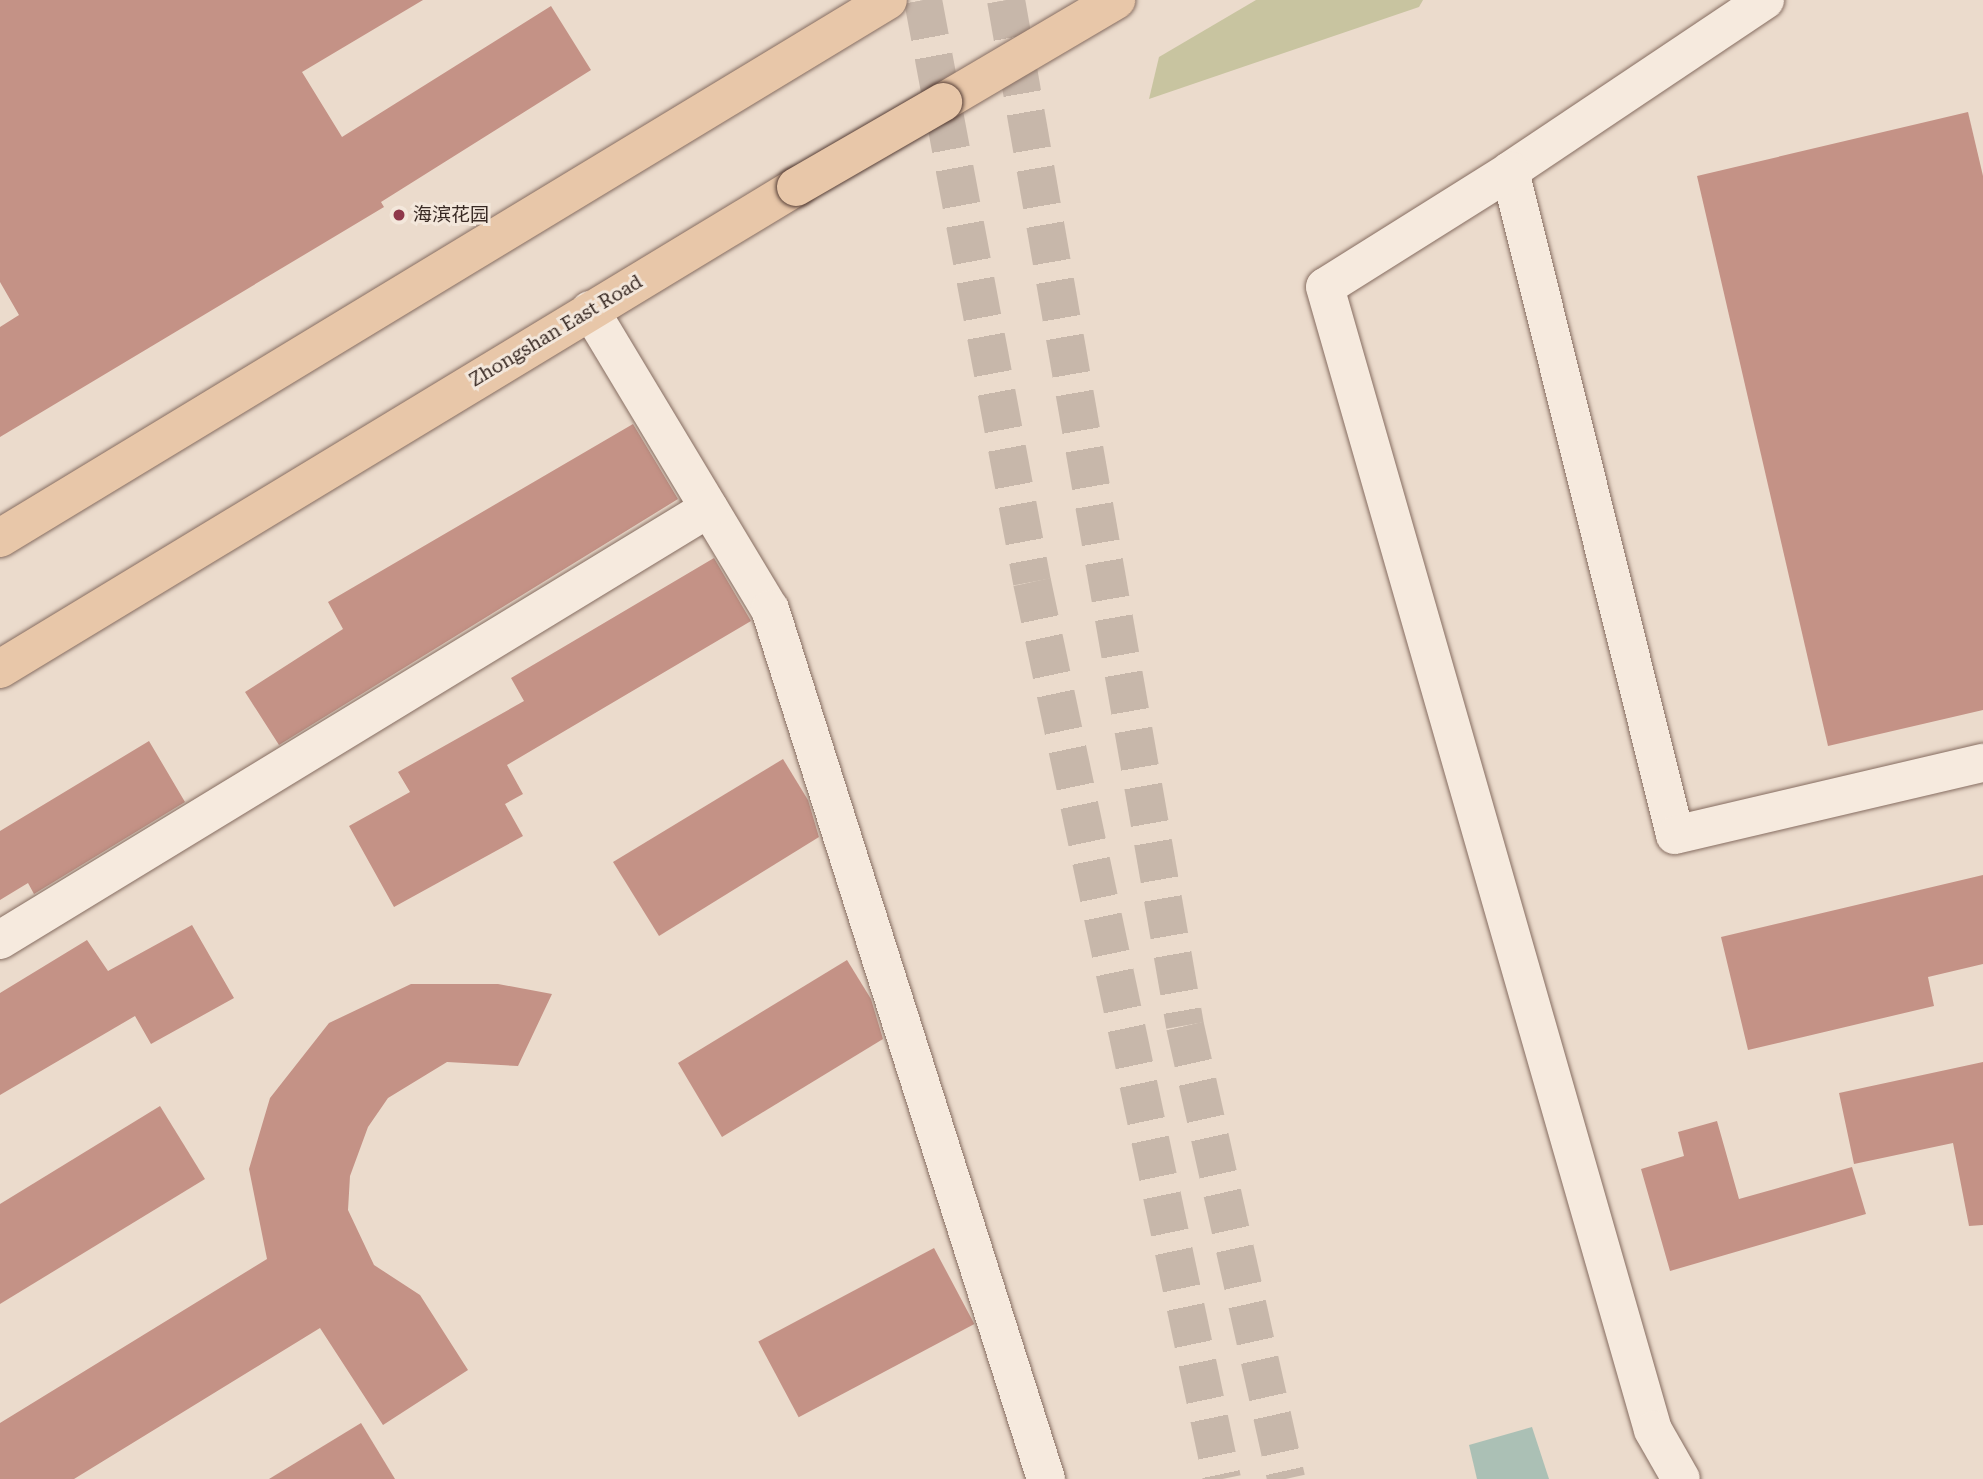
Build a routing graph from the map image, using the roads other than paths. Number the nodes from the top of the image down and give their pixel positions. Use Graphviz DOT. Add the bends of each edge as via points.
graph roads {
  1 [pos="888,0"];
  2 [pos="1116,0"];
  3 [pos="1765,0"];
  4 [pos="848,11"];
  5 [pos="1510,171"];
  6 [pos="590,310"];
  7 [pos="709,508"];
  8 [pos="0,538"];
  9 [pos="0,670"];
  10 [pos="1983,763"];
  11 [pos="0,940"];
  12 [pos="1046,1479"];
  13 [pos="1681,1479"];
  1 -- 4 [label="main road"];
  2 -- 6 [label="main road, Zhongshan East Road, bridge"];
  3 -- 5 [label="street"];
  4 -- 8 [label="main road" via="752,83"];
  5 -- 10 [label="street" via="1675,835"];
  5 -- 13 [label="street" via="1325,287 1653,1430"];
  6 -- 7 [label="street"];
  6 -- 9 [label="main road, Zhongshan East Road"];
  7 -- 11 [label="street"];
  7 -- 12 [label="street" via="770,609"];
}
